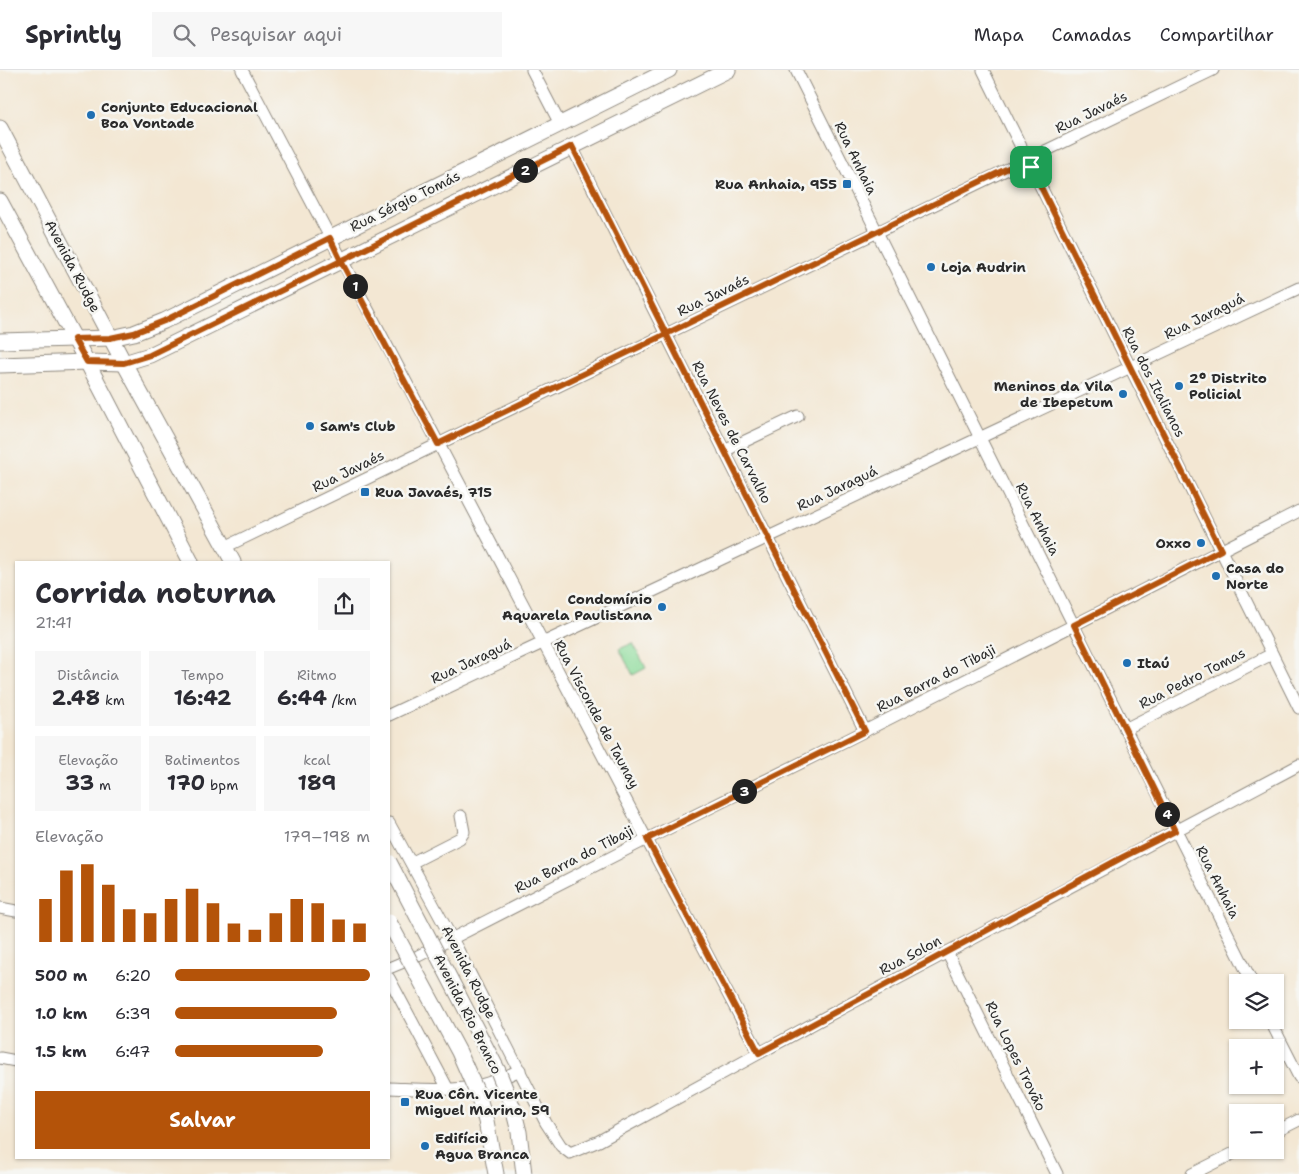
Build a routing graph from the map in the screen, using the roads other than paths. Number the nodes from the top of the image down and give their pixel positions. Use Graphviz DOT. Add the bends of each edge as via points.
graph roads {
  1 [pos="242,70"];
  2 [pos="532,70"];
  3 [pos="669,70"];
  4 [pos="728,70"];
  5 [pos="796,70"];
  6 [pos="982,70"];
  7 [pos="1213,70"];
  8 [pos="560,124"];
  9 [pos="0,128"];
  10 [pos="572,146"];
  11 [pos="1027,159"];
  12 [pos="0,201"];
  13 [pos="876,233"];
  14 [pos="330,238"];
  15 [pos="341,261"];
  16 [pos="1299,288"];
  17 [pos="666,334"];
  18 [pos="110,338"];
  19 [pos="74,339"];
  20 [pos="0,341"];
  21 [pos="87,362"];
  22 [pos="124,363"];
  23 [pos="0,365"];
  24 [pos="1130,369"];
  25 [pos="798,416"];
  26 [pos="980,437"];
  27 [pos="438,444"];
  28 [pos="724,451"];
  29 [pos="1299,511"];
  30 [pos="768,537"];
  31 [pos="225,547"];
  32 [pos="1221,550"];
  33 [pos="190,561"];
  34 [pos="232,561"];
  35 [pos="1074,625"];
  36 [pos="543,643"];
  37 [pos="1272,654"];
  38 [pos="1299,708"];
  39 [pos="390,715"];
  40 [pos="1126,729"];
  41 [pos="865,731"];
  42 [pos="1299,765"];
  43 [pos="461,816"];
  44 [pos="390,825"];
  45 [pos="1175,831"];
  46 [pos="647,839"];
  47 [pos="411,863"];
  48 [pos="390,864"];
  49 [pos="0,908"];
  50 [pos="15,911"];
  51 [pos="390,924"];
  52 [pos="452,938"];
  53 [pos="947,952"];
  54 [pos="390,968"];
  55 [pos="1248,974"];
  56 [pos="390,980"];
  57 [pos="1275,1029"];
  58 [pos="759,1053"];
  59 [pos="0,1058"];
  60 [pos="15,1061"];
  61 [pos="520,1070"];
  62 [pos="1299,1077"];
  63 [pos="390,1088"];
  64 [pos="448,1090"];
  65 [pos="1299,1120"];
  66 [pos="546,1123"];
  67 [pos="1284,1128"];
  68 [pos="1229,1156"];
  69 [pos="496,1174"];
  70 [pos="524,1174"];
  71 [pos="1057,1174"];
  72 [pos="1192,1174"];
  1 -- 14 [label="street, Rua Visconde de Taunay"];
  2 -- 8 [label="street"];
  3 -- 8 [label="main road, Rua Sérgio Tomás"];
  4 -- 10 [label="main road, Rua Sérgio Tomás"];
  5 -- 13 [label="street, Rua Anhaia"];
  6 -- 11 [label="street, Rua dos Italianos"];
  7 -- 11 [label="street, Rua Javaés"];
  8 -- 14 [label="main road, Rua Sérgio Tomás"];
  9 -- 18 [label="main road, Avenida Rudge"];
  10 -- 15 [label="main road, Rua Sérgio Tomás"];
  10 -- 17 [label="street, Rua Neves de Carvalho"];
  11 -- 13 [label="street, Rua Javaés"];
  11 -- 24 [label="street, Rua dos Italianos"];
  12 -- 19 [label="main road"];
  13 -- 17 [label="street, Rua Javaés"];
  13 -- 26 [label="street, Rua Anhaia"];
  14 -- 15 [label="street, Rua Visconde de Taunay"];
  14 -- 18 [label="main road, Rua Sérgio Tomás" via="164,321"];
  15 -- 22 [label="main road, Rua Sérgio Tomás" via="150,355"];
  15 -- 27 [label="street, Rua Visconde de Taunay"];
  16 -- 24 [label="street, Rua Jaraguá"];
  17 -- 27 [label="street, Rua Javaés"];
  17 -- 28 [label="street, Rua Neves de Carvalho"];
  18 -- 19 [label="main road, Rua Sérgio Tomás"];
  18 -- 22 [label="main road, Avenida Rudge"];
  19 -- 20 [label="main road, Rua Sérgio Tomás"];
  19 -- 21 [label="main road"];
  21 -- 22 [label="main road, Rua Sérgio Tomás"];
  21 -- 23 [label="main road, Rua Sérgio Tomás"];
  21 -- 33 [label="main road"];
  22 -- 31 [label="main road, Avenida Rudge"];
  24 -- 26 [label="street, Rua Jaraguá"];
  24 -- 32 [label="street, Rua dos Italianos"];
  25 -- 28 [label="street"];
  26 -- 30 [label="street, Rua Jaraguá"];
  26 -- 35 [label="street, Rua Anhaia"];
  27 -- 31 [label="street, Rua Javaés"];
  27 -- 36 [label="street, Rua Visconde de Taunay"];
  28 -- 30 [label="street, Rua Neves de Carvalho"];
  29 -- 32 [label="street, Rua Barra do Tibaji"];
  30 -- 36 [label="street, Rua Jaraguá"];
  30 -- 41 [label="street, Rua Neves de Carvalho"];
  31 -- 34 [label="main road, Avenida Rudge"];
  32 -- 35 [label="street, Rua Barra do Tibaji"];
  32 -- 37 [label="street, Rua dos Italianos"];
  35 -- 40 [label="street, Rua Anhaia"];
  35 -- 41 [label="street, Rua Barra do Tibaji"];
  36 -- 39 [label="street, Rua Jaraguá"];
  36 -- 46 [label="street, Rua Visconde de Taunay"];
  37 -- 38 [label="street, Rua dos Italianos"];
  37 -- 40 [label="street, Rua Pedro Tomas"];
  40 -- 45 [label="street, Rua Anhaia"];
  41 -- 46 [label="street, Rua Barra do Tibaji"];
  42 -- 45 [label="street, Rua Solon"];
  43 -- 47 [label="street" via="464,832 460,838"];
  44 -- 47 [label="street, Avenida Rudge"];
  45 -- 53 [label="street, Rua Solon"];
  45 -- 55 [label="street, Rua Anhaia"];
  46 -- 52 [label="street, Rua Barra do Tibaji"];
  46 -- 58 [label="street, Rua Visconde de Taunay"];
  47 -- 52 [label="street, Avenida Rudge"];
  48 -- 70 [label="main road, Avenida Rio Branco, bridge" via="498,1071 520,1132"];
  49 -- 50 [label="street"];
  51 -- 69 [label="main road, Avenida Rio Branco, bridge" via="471,1077 486,1122"];
  52 -- 54 [label="street, Rua Barra do Tibaji"];
  52 -- 61 [label="street, Avenida Rudge"];
  53 -- 58 [label="street, Rua Solon"];
  53 -- 71 [label="street, Rua Lopes Trovão"];
  56 -- 64 [label="street"];
  57 -- 62 [label="street"];
  58 -- 66 [label="street, Rua Solon" via="570,1153 556,1140"];
  59 -- 60 [label="street"];
  61 -- 64 [label="street" via="480,1085"];
  61 -- 66 [label="street, Avenida Rudge"];
  63 -- 64 [label="street"];
  65 -- 67 [label="street"];
  68 -- 72 [label="street"];
}
